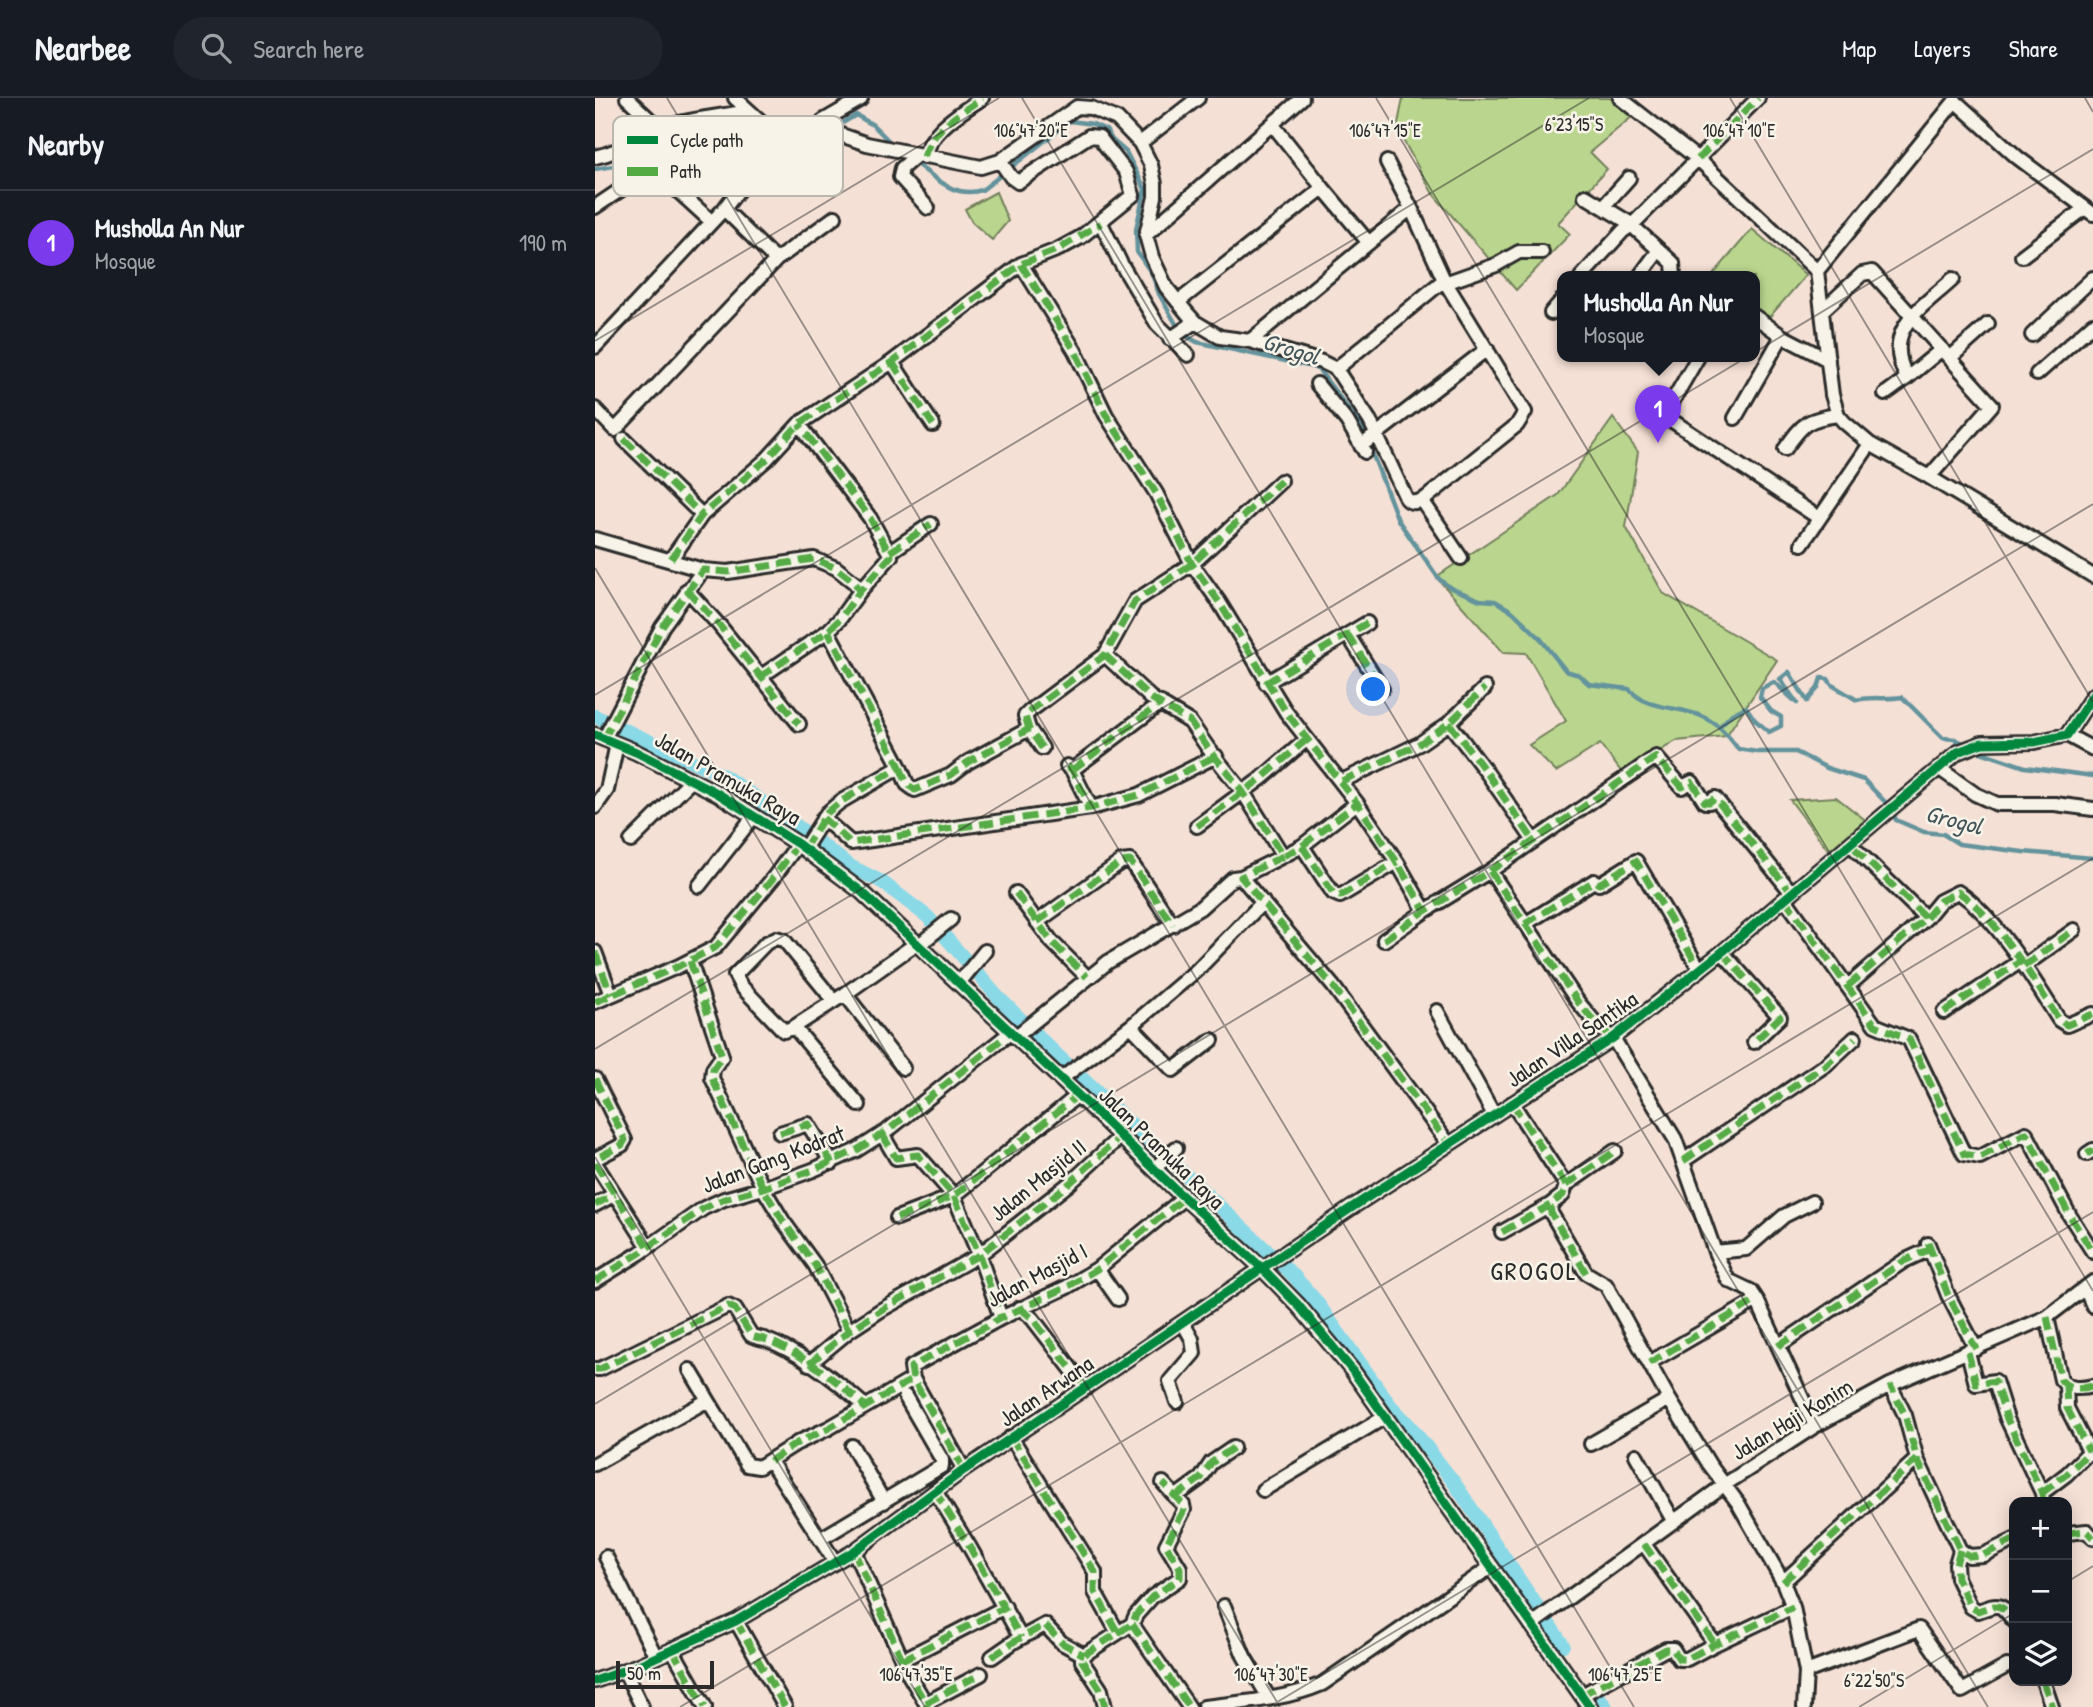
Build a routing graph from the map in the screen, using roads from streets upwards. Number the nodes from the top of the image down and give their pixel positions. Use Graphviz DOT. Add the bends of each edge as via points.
graph roads {
  1 [pos="628,98"];
  2 [pos="735,98"];
  3 [pos="982,98"];
  4 [pos="1198,98"];
  5 [pos="1301,98"];
  6 [pos="1620,98"];
  7 [pos="1758,98"];
  8 [pos="861,99"];
  9 [pos="1956,100"];
  10 [pos="748,111"];
  11 [pos="647,116"];
  12 [pos="708,116"];
  13 [pos="754,116"];
  14 [pos="832,116"];
  15 [pos="1273,125"];
  16 [pos="843,136"];
  17 [pos="1140,144"];
  18 [pos="613,152"];
  19 [pos="921,156"];
  20 [pos="595,157"];
  21 [pos="1698,159"];
  22 [pos="1387,162"];
  23 [pos="1001,163"];
  24 [pos="1629,178"];
  25 [pos="1322,188"];
  26 [pos="613,195"];
  27 [pos="684,196"];
  28 [pos="734,196"];
  29 [pos="1585,196"];
  30 [pos="595,207"];
  31 [pos="1603,207"];
  32 [pos="928,208"];
  33 [pos="1411,208"];
  34 [pos="724,209"];
  35 [pos="2089,211"];
  36 [pos="835,218"];
  37 [pos="712,222"];
  38 [pos="1101,223"];
  39 [pos="1632,225"];
  40 [pos="1146,235"];
  41 [pos="1369,243"];
  42 [pos="1659,250"];
  43 [pos="1542,252"];
  44 [pos="2022,256"];
  45 [pos="776,260"];
  46 [pos="1021,264"];
  47 [pos="1586,271"];
  48 [pos="1643,271"];
  49 [pos="1674,271"];
  50 [pos="1817,271"];
  51 [pos="2093,278"];
  52 [pos="1953,279"];
  53 [pos="1445,281"];
  54 [pos="1178,302"];
  55 [pos="1557,306"];
  56 [pos="1822,311"];
  57 [pos="1551,313"];
  58 [pos="1912,316"];
  59 [pos="1760,320"];
  60 [pos="1195,321"];
  61 [pos="1988,324"];
  62 [pos="2093,324"];
  63 [pos="2032,335"];
  64 [pos="1782,336"];
  65 [pos="1170,339"];
  66 [pos="1250,341"];
  67 [pos="595,347"];
  68 [pos="1487,349"];
  69 [pos="1946,354"];
  70 [pos="1188,355"];
  71 [pos="1828,360"];
  72 [pos="892,362"];
  73 [pos="1695,362"];
  74 [pos="1336,369"];
  75 [pos="2037,374"];
  76 [pos="1907,378"];
  77 [pos="1317,384"];
  78 [pos="1885,394"];
  79 [pos="595,408"];
  80 [pos="1838,415"];
  81 [pos="1735,418"];
  82 [pos="799,424"];
  83 [pos="933,425"];
  84 [pos="1377,434"];
  85 [pos="624,439"];
  86 [pos="1870,444"];
  87 [pos="1785,449"];
  88 [pos="1929,477"];
  89 [pos="1281,481"];
  90 [pos="1422,500"];
  91 [pos="702,515"];
  92 [pos="1819,518"];
  93 [pos="931,524"];
  94 [pos="595,539"];
  95 [pos="1801,544"];
  96 [pos="890,552"];
  97 [pos="1461,558"];
  98 [pos="671,559"];
  99 [pos="1192,564"];
  100 [pos="703,570"];
  101 [pos="2093,576"];
  102 [pos="687,590"];
  103 [pos="860,591"];
  104 [pos="1367,623"];
  105 [pos="828,631"];
  106 [pos="1348,635"];
  107 [pos="1105,654"];
  108 [pos="760,677"];
  109 [pos="1266,683"];
  110 [pos="1485,688"];
  111 [pos="1382,689"];
  112 [pos="2093,695"];
  113 [pos="1161,703"];
  114 [pos="1449,723"];
  115 [pos="799,724"];
  116 [pos="1029,729"];
  117 [pos="2067,735"];
  118 [pos="606,737"];
  119 [pos="1306,740"];
  120 [pos="1042,748"];
  121 [pos="2093,749"];
  122 [pos="1216,756"];
  123 [pos="900,767"];
  124 [pos="1940,769"];
  125 [pos="692,780"];
  126 [pos="1342,781"];
  127 [pos="1243,792"];
  128 [pos="1357,803"];
  129 [pos="595,807"];
  130 [pos="1091,808"];
  131 [pos="2093,809"];
  132 [pos="754,816"];
  133 [pos="821,821"];
  134 [pos="1197,826"];
  135 [pos="631,841"];
  136 [pos="1534,841"];
  137 [pos="803,845"];
  138 [pos="1851,845"];
  139 [pos="1302,846"];
  140 [pos="1283,856"];
  141 [pos="1397,862"];
  142 [pos="1490,871"];
  143 [pos="1241,877"];
  144 [pos="699,886"];
  145 [pos="1016,893"];
  146 [pos="1789,896"];
  147 [pos="1262,902"];
  148 [pos="1425,911"];
  149 [pos="1926,918"];
  150 [pos="948,921"];
  151 [pos="1037,922"];
  152 [pos="1525,924"];
  153 [pos="1173,925"];
  154 [pos="2074,930"];
  155 [pos="1384,940"];
  156 [pos="918,944"];
  157 [pos="985,951"];
  158 [pos="595,952"];
  159 [pos="1722,952"];
  160 [pos="690,961"];
  161 [pos="2023,963"];
  162 [pos="1700,970"];
  163 [pos="1087,977"];
  164 [pos="962,980"];
  165 [pos="1848,986"];
  166 [pos="611,995"];
  167 [pos="839,997"];
  168 [pos="595,1002"];
  169 [pos="1437,1011"];
  170 [pos="1944,1012"];
  171 [pos="2093,1014"];
  172 [pos="1131,1026"];
  173 [pos="794,1027"];
  174 [pos="1016,1034"];
  175 [pos="1613,1038"];
  176 [pos="1855,1038"];
  177 [pos="1212,1040"];
  178 [pos="1754,1042"];
  179 [pos="903,1068"];
  180 [pos="1064,1077"];
  181 [pos="595,1079"];
  182 [pos="1078,1095"];
  183 [pos="1512,1103"];
  184 [pos="859,1105"];
  185 [pos="1494,1115"];
  186 [pos="780,1133"];
  187 [pos="882,1134"];
  188 [pos="1121,1136"];
  189 [pos="1448,1143"];
  190 [pos="1615,1151"];
  191 [pos="595,1161"];
  192 [pos="1683,1161"];
  193 [pos="832,1163"];
  194 [pos="1566,1185"];
  195 [pos="763,1188"];
  196 [pos="615,1194"];
  197 [pos="954,1196"];
  198 [pos="1184,1198"];
  199 [pos="1812,1202"];
  200 [pos="595,1205"];
  201 [pos="1550,1205"];
  202 [pos="897,1218"];
  203 [pos="1502,1233"];
  204 [pos="648,1246"];
  205 [pos="1715,1252"];
  206 [pos="2093,1252"];
  207 [pos="979,1255"];
  208 [pos="1266,1265"];
  209 [pos="1097,1269"];
  210 [pos="595,1281"];
  211 [pos="2089,1285"];
  212 [pos="1118,1299"];
  213 [pos="1757,1300"];
  214 [pos="2093,1306"];
  215 [pos="1020,1308"];
  216 [pos="2047,1317"];
  217 [pos="1001,1318"];
  218 [pos="1183,1323"];
  219 [pos="849,1331"];
  220 [pos="1778,1346"];
  221 [pos="1972,1350"];
  222 [pos="1649,1363"];
  223 [pos="809,1364"];
  224 [pos="595,1369"];
  225 [pos="690,1370"];
  226 [pos="913,1379"];
  227 [pos="1890,1385"];
  228 [pos="2066,1386"];
  229 [pos="2093,1386"];
  230 [pos="1086,1388"];
  231 [pos="905,1396"];
  232 [pos="1669,1399"];
  233 [pos="708,1400"];
  234 [pos="1177,1402"];
  235 [pos="865,1406"];
  236 [pos="1385,1417"];
  237 [pos="1815,1426"];
  238 [pos="1011,1437"];
  239 [pos="1591,1444"];
  240 [pos="852,1446"];
  241 [pos="595,1447"];
  242 [pos="1233,1448"];
  243 [pos="2091,1450"];
  244 [pos="1636,1455"];
  245 [pos="1917,1459"];
  246 [pos="770,1461"];
  247 [pos="599,1462"];
  248 [pos="964,1469"];
  249 [pos="1163,1483"];
  250 [pos="1724,1485"];
  251 [pos="1263,1490"];
  252 [pos="935,1491"];
  253 [pos="1175,1497"];
  254 [pos="2043,1497"];
  255 [pos="884,1502"];
  256 [pos="1674,1522"];
  257 [pos="2072,1533"];
  258 [pos="2091,1533"];
  259 [pos="822,1538"];
  260 [pos="2009,1543"];
  261 [pos="1644,1544"];
  262 [pos="1960,1550"];
  263 [pos="853,1551"];
  264 [pos="606,1557"];
  265 [pos="835,1562"];
  266 [pos="1491,1567"];
  267 [pos="1783,1582"];
  268 [pos="1224,1606"];
  269 [pos="1005,1607"];
  270 [pos="1793,1607"];
  271 [pos="2009,1615"];
  272 [pos="736,1621"];
  273 [pos="1533,1623"];
  274 [pos="1132,1624"];
  275 [pos="1118,1633"];
  276 [pos="1021,1638"];
  277 [pos="1715,1644"];
  278 [pos="672,1649"];
  279 [pos="1084,1655"];
  280 [pos="656,1657"];
  281 [pos="992,1657"];
  282 [pos="902,1660"];
  283 [pos="2007,1666"];
  284 [pos="624,1670"];
  285 [pos="1806,1672"];
  286 [pos="981,1674"];
  287 [pos="595,1681"];
  288 [pos="2045,1686"];
  289 [pos="1269,1698"];
  290 [pos="1289,1701"];
  291 [pos="1586,1701"];
  292 [pos="927,1705"];
  293 [pos="642,1707"];
  294 [pos="705,1707"];
  295 [pos="785,1707"];
  296 [pos="1105,1707"];
  297 [pos="1189,1707"];
  298 [pos="1204,1707"];
  299 [pos="1804,1707"];
  300 [pos="2052,1707"];
  1 -- 11 [label="street"];
  2 -- 10 [label="street"];
  3 -- 19 [label="street" via="942,127"];
  4 -- 17 [label="street"];
  5 -- 15 [label="street"];
  6 -- 21 [label="street"];
  7 -- 21 [label="street"];
  8 -- 14 [label="street"];
  9 -- 35 [label="street" via="2017,157"];
  9 -- 50 [label="street"];
  10 -- 12 [label="street"];
  10 -- 13 [label="street"];
  15 -- 25 [label="street"];
  15 -- 40 [label="street"];
  16 -- 19 [label="street"];
  17 -- 23 [label="street" via="1117,119 1077,107"];
  17 -- 40 [label="street" via="1155,184"];
  18 -- 20 [label="street"];
  19 -- 23 [label="street" via="981,167"];
  19 -- 32 [label="street" via="902,168 900,177"];
  21 -- 39 [label="street"];
  21 -- 50 [label="street"];
  22 -- 33 [label="street"];
  23 -- 38 [label="street" via="1018,182 1089,136 1099,137 1126,172 1133,195"];
  24 -- 31 [label="street"];
  25 -- 41 [label="street"];
  25 -- 54 [label="street"];
  26 -- 30 [label="street"];
  27 -- 37 [label="street"];
  28 -- 34 [label="street"];
  29 -- 31 [label="street"];
  31 -- 39 [label="street"];
  33 -- 41 [label="street"];
  33 -- 53 [label="street"];
  34 -- 37 [label="street"];
  34 -- 45 [label="street"];
  35 -- 44 [label="street"];
  36 -- 45 [label="street"];
  37 -- 67 [label="street"];
  38 -- 46 [label="street" via="1059,250"];
  38 -- 65 [label="street" via="1120,262"];
  39 -- 42 [label="street"];
  39 -- 47 [label="street"];
  40 -- 54 [label="street" via="1166,287"];
  41 -- 66 [label="street"];
  42 -- 48 [label="street"];
  42 -- 49 [label="street" via="1673,263"];
  43 -- 53 [label="street" via="1519,252 1496,265"];
  45 -- 79 [label="street" via="615,430"];
  46 -- 72 [label="street"];
  46 -- 99 [label="street" via="1156,493"];
  50 -- 56 [label="street"];
  51 -- 63 [label="street"];
  52 -- 58 [label="street"];
  53 -- 68 [label="street"];
  53 -- 74 [label="street"];
  54 -- 60 [label="street"];
  55 -- 57 [label="street"];
  56 -- 58 [label="street" via="1869,272"];
  56 -- 71 [label="street"];
  58 -- 69 [label="street"];
  58 -- 76 [label="street" via="1897,350"];
  59 -- 64 [label="street"];
  60 -- 65 [label="street"];
  60 -- 66 [label="street" via="1220,337"];
  61 -- 69 [label="street"];
  62 -- 75 [label="street"];
  64 -- 71 [label="street"];
  64 -- 81 [label="street"];
  65 -- 70 [label="street"];
  66 -- 74 [label="street"];
  68 -- 84 [label="street"];
  68 -- 90 [label="street" via="1524,408 1524,416"];
  69 -- 76 [label="street"];
  69 -- 88 [label="street" via="1992,405"];
  71 -- 80 [label="street"];
  72 -- 82 [label="street"];
  72 -- 83 [label="street"];
  73 -- 92 [label="street" via="1669,407 1671,420"];
  74 -- 84 [label="street"];
  76 -- 78 [label="street"];
  77 -- 84 [label="street" via="1363,449"];
  80 -- 86 [label="street"];
  80 -- 87 [label="street" via="1807,421"];
  82 -- 91 [label="street" via="767,459"];
  82 -- 96 [label="street"];
  84 -- 90 [label="street" via="1406,498"];
  85 -- 91 [label="street"];
  86 -- 88 [label="street"];
  86 -- 92 [label="street"];
  88 -- 101 [label="street"];
  89 -- 99 [label="street"];
  90 -- 97 [label="street"];
  91 -- 98 [label="street"];
  92 -- 95 [label="street"];
  93 -- 96 [label="street"];
  94 -- 98 [label="street"];
  96 -- 103 [label="street"];
  98 -- 100 [label="street"];
  99 -- 107 [label="street" via="1135,601"];
  99 -- 109 [label="street"];
  100 -- 102 [label="street"];
  100 -- 103 [label="street" via="728,572 814,559 836,568"];
  102 -- 108 [label="street"];
  102 -- 118 [label="street" via="662,627"];
  103 -- 105 [label="street"];
  104 -- 106 [label="street"];
  105 -- 108 [label="street"];
  105 -- 123 [label="street"];
  106 -- 109 [label="street"];
  106 -- 111 [label="street"];
  107 -- 113 [label="street"];
  107 -- 116 [label="street" via="1030,710 1025,716"];
  108 -- 115 [label="street"];
  109 -- 119 [label="street"];
  110 -- 114 [label="street"];
  112 -- 117 [label="street"];
  113 -- 122 [label="street" via="1190,722"];
  113 -- 130 [label="street" via="1069,768"];
  114 -- 126 [label="street" via="1419,744"];
  114 -- 136 [label="street"];
  116 -- 120 [label="street"];
  116 -- 123 [label="street" via="951,775 915,790"];
  117 -- 121 [label="street"];
  117 -- 124 [label="street, Jalan Villa Santika" via="2033,742 1982,743 1958,752"];
  118 -- 125 [label="street, Jalan Pramuka Raya"];
  118 -- 129 [label="street" via="607,790"];
  119 -- 126 [label="street"];
  119 -- 127 [label="street"];
  122 -- 127 [label="street"];
  122 -- 130 [label="street" via="1139,794"];
  123 -- 133 [label="street" via="840,802"];
  124 -- 131 [label="street" via="1997,804"];
  124 -- 138 [label="street, Jalan Villa Santika"];
  125 -- 132 [label="street, Jalan Pramuka Raya"];
  125 -- 135 [label="street"];
  126 -- 128 [label="street"];
  127 -- 134 [label="street"];
  127 -- 140 [label="street"];
  128 -- 139 [label="street, Jalan Gang Kodrat"];
  128 -- 141 [label="street"];
  130 -- 133 [label="street" via="852,843"];
  132 -- 137 [label="street, Jalan Pramuka Raya"];
  132 -- 144 [label="street"];
  133 -- 137 [label="street"];
  136 -- 142 [label="street"];
  136 -- 146 [label="street" via="1655,757 1682,787 1692,782 1705,802 1714,798"];
  137 -- 156 [label="street, Jalan Pramuka Raya"];
  137 -- 160 [label="street" via="716,947"];
  138 -- 146 [label="street, Jalan Villa Santika"];
  138 -- 149 [label="street"];
  139 -- 140 [label="street, Jalan Gang Kodrat"];
  139 -- 141 [label="street" via="1333,893 1340,896"];
  140 -- 143 [label="street, Jalan Gang Kodrat"];
  141 -- 148 [label="street"];
  142 -- 148 [label="street"];
  142 -- 152 [label="street"];
  143 -- 147 [label="street"];
  143 -- 153 [label="street, Jalan Gang Kodrat" via="1233,878"];
  145 -- 151 [label="street"];
  146 -- 159 [label="street, Jalan Villa Santika"];
  146 -- 165 [label="street"];
  147 -- 172 [label="street" via="1198,969"];
  147 -- 189 [label="street" via="1333,986"];
  148 -- 155 [label="street"];
  149 -- 161 [label="street" via="1940,901 1958,892 1973,901"];
  149 -- 165 [label="street"];
  150 -- 156 [label="street"];
  151 -- 153 [label="street" via="1121,862 1130,861"];
  151 -- 163 [label="street"];
  152 -- 162 [label="street" via="1636,861"];
  152 -- 175 [label="street" via="1578,1002"];
  153 -- 163 [label="street, Jalan Gang Kodrat"];
  154 -- 161 [label="street"];
  156 -- 164 [label="street, Jalan Pramuka Raya"];
  156 -- 167 [label="street"];
  157 -- 164 [label="street"];
  158 -- 166 [label="street"];
  159 -- 162 [label="street, Jalan Villa Santika"];
  159 -- 178 [label="street" via="1780,1017"];
  160 -- 166 [label="street"];
  160 -- 195 [label="street" via="722,1056 712,1078"];
  161 -- 170 [label="street"];
  161 -- 171 [label="street" via="2059,1020 2067,1025"];
  162 -- 175 [label="street, Jalan Villa Santika"];
  163 -- 174 [label="street, Jalan Gang Kodrat"];
  164 -- 174 [label="street, Jalan Pramuka Raya"];
  165 -- 206 [label="street" via="1875,1026 1909,1040 1964,1154 1980,1157 2026,1133"];
  166 -- 168 [label="street"];
  167 -- 173 [label="street"];
  167 -- 173 [label="street" via="784,940 766,943 735,975 784,1031"];
  167 -- 179 [label="street"];
  169 -- 185 [label="street"];
  172 -- 177 [label="street" via="1173,1070"];
  172 -- 180 [label="street"];
  173 -- 184 [label="street"];
  174 -- 180 [label="street, Jalan Pramuka Raya"];
  174 -- 187 [label="street, Jalan Gang Kodrat"];
  175 -- 183 [label="street, Jalan Villa Santika"];
  175 -- 192 [label="street" via="1675,1139"];
  176 -- 192 [label="street" via="1827,1065"];
  180 -- 182 [label="street, Jalan Pramuka Raya"];
  181 -- 191 [label="street" via="625,1140"];
  182 -- 188 [label="street, Jalan Pramuka Raya"];
  182 -- 197 [label="street"];
  183 -- 185 [label="street, Jalan Villa Santika"];
  183 -- 194 [label="street"];
  185 -- 189 [label="street, Jalan Villa Santika"];
  186 -- 193 [label="street" via="808,1124"];
  187 -- 193 [label="street, Jalan Gang Kodrat"];
  187 -- 197 [label="street" via="896,1158 918,1155"];
  188 -- 198 [label="street, Jalan Pramuka Raya" via="1165,1158"];
  188 -- 207 [label="street, Jalan Masjid II"];
  189 -- 208 [label="street, Jalan Villa Santika"];
  190 -- 194 [label="street"];
  191 -- 196 [label="street"];
  192 -- 205 [label="street"];
  193 -- 195 [label="street, Jalan Gang Kodrat"];
  194 -- 201 [label="street" via="1563,1195"];
  195 -- 204 [label="street, Jalan Gang Kodrat" via="704,1208"];
  195 -- 219 [label="street" via="815,1265"];
  196 -- 200 [label="street"];
  196 -- 204 [label="street"];
  197 -- 202 [label="street"];
  197 -- 207 [label="street"];
  198 -- 208 [label="street, Jalan Pramuka Raya"];
  198 -- 209 [label="street, Jalan Masjid I"];
  199 -- 205 [label="street" via="1784,1216 1746,1249"];
  201 -- 203 [label="street"];
  201 -- 222 [label="street" via="1586,1273 1613,1295"];
  204 -- 210 [label="street, Jalan Gang Kodrat"];
  205 -- 213 [label="street" via="1728,1280 1751,1291"];
  207 -- 217 [label="street"];
  207 -- 219 [label="street, Jalan Masjid II"];
  208 -- 218 [label="street, Jalan Arwana"];
  208 -- 236 [label="street, Jalan Pramuka Raya"];
  209 -- 212 [label="street"];
  209 -- 215 [label="street, Jalan Masjid I"];
  211 -- 214 [label="street"];
  211 -- 216 [label="street, Jalan Haji Konim"];
  213 -- 220 [label="street"];
  213 -- 222 [label="street"];
  215 -- 217 [label="street, Jalan Masjid I"];
  215 -- 230 [label="street"];
  216 -- 221 [label="street, Jalan Haji Konim"];
  216 -- 228 [label="street"];
  217 -- 226 [label="street, Jalan Masjid I" via="916,1363 910,1371"];
  218 -- 230 [label="street, Jalan Arwana"];
  218 -- 234 [label="street" via="1194,1353 1170,1381"];
  219 -- 223 [label="street, Jalan Masjid II"];
  220 -- 221 [label="street" via="1929,1246"];
  220 -- 237 [label="street"];
  221 -- 227 [label="street, Jalan Haji Konim"];
  221 -- 254 [label="street" via="1976,1384 1995,1381"];
  222 -- 232 [label="street"];
  223 -- 224 [label="street" via="781,1346 754,1337 736,1309 728,1306"];
  223 -- 235 [label="street"];
  225 -- 233 [label="street"];
  226 -- 235 [label="street"];
  226 -- 248 [label="street"];
  227 -- 237 [label="street, Jalan Haji Konim"];
  227 -- 245 [label="street" via="1905,1415"];
  228 -- 229 [label="street"];
  228 -- 243 [label="street" via="2067,1408"];
  230 -- 238 [label="street, Jalan Arwana"];
  231 -- 255 [label="street" via="943,1464"];
  232 -- 239 [label="street"];
  232 -- 250 [label="street"];
  233 -- 246 [label="street" via="747,1465 759,1467"];
  233 -- 247 [label="street"];
  235 -- 246 [label="street"];
  236 -- 251 [label="street"];
  236 -- 266 [label="street, Jalan Pramuka Raya"];
  237 -- 250 [label="street, Jalan Haji Konim"];
  238 -- 248 [label="street, Jalan Arwana"];
  238 -- 275 [label="street" via="1095,1572 1095,1592"];
  240 -- 255 [label="street"];
  241 -- 247 [label="street"];
  242 -- 253 [label="street"];
  243 -- 254 [label="street"];
  244 -- 256 [label="street"];
  245 -- 262 [label="street"];
  245 -- 267 [label="street"];
  246 -- 259 [label="street"];
  248 -- 252 [label="street, Jalan Arwana"];
  249 -- 253 [label="street"];
  250 -- 256 [label="street, Jalan Haji Konim"];
  250 -- 267 [label="street"];
  252 -- 263 [label="street, Jalan Arwana"];
  252 -- 269 [label="street"];
  253 -- 274 [label="street" via="1184,1510 1166,1545 1180,1568 1180,1578 1153,1597"];
  255 -- 259 [label="street"];
  256 -- 261 [label="street, Jalan Haji Konim"];
  257 -- 258 [label="street"];
  259 -- 265 [label="street"];
  260 -- 262 [label="street" via="1983,1555 1969,1556"];
  261 -- 273 [label="street, Jalan Haji Konim"];
  261 -- 277 [label="street"];
  262 -- 271 [label="street" via="1957,1578 1971,1607 1978,1611 1996,1605"];
  263 -- 265 [label="street, Jalan Arwana"];
  263 -- 282 [label="street"];
  264 -- 280 [label="street"];
  265 -- 272 [label="street, Jalan Arwana"];
  266 -- 273 [label="street, Jalan Pramuka Raya"];
  266 -- 290 [label="street" via="1343,1671"];
  267 -- 270 [label="street"];
  268 -- 289 [label="street" via="1244,1656"];
  269 -- 276 [label="street"];
  269 -- 282 [label="street"];
  270 -- 277 [label="street"];
  270 -- 285 [label="street"];
  272 -- 278 [label="street, Jalan Arwana"];
  272 -- 295 [label="street"];
  273 -- 291 [label="street, Jalan Pramuka Raya"];
  274 -- 275 [label="street"];
  274 -- 297 [label="street"];
  275 -- 279 [label="street"];
  276 -- 279 [label="street" via="1045,1625 1062,1643"];
  276 -- 281 [label="street"];
  277 -- 291 [label="street" via="1683,1660 1672,1648 1666,1649"];
  278 -- 280 [label="street, Jalan Arwana"];
  278 -- 294 [label="street"];
  279 -- 296 [label="street" via="1081,1661 1101,1690"];
  280 -- 284 [label="street, Jalan Arwana"];
  282 -- 292 [label="street"];
  283 -- 285 [label="street" via="1962,1691 1919,1629"];
  284 -- 287 [label="street, Jalan Arwana"];
  284 -- 293 [label="street"];
  285 -- 299 [label="street"];
  286 -- 292 [label="street"];
  288 -- 300 [label="street"];
  289 -- 290 [label="street"];
  289 -- 298 [label="street"];
}
